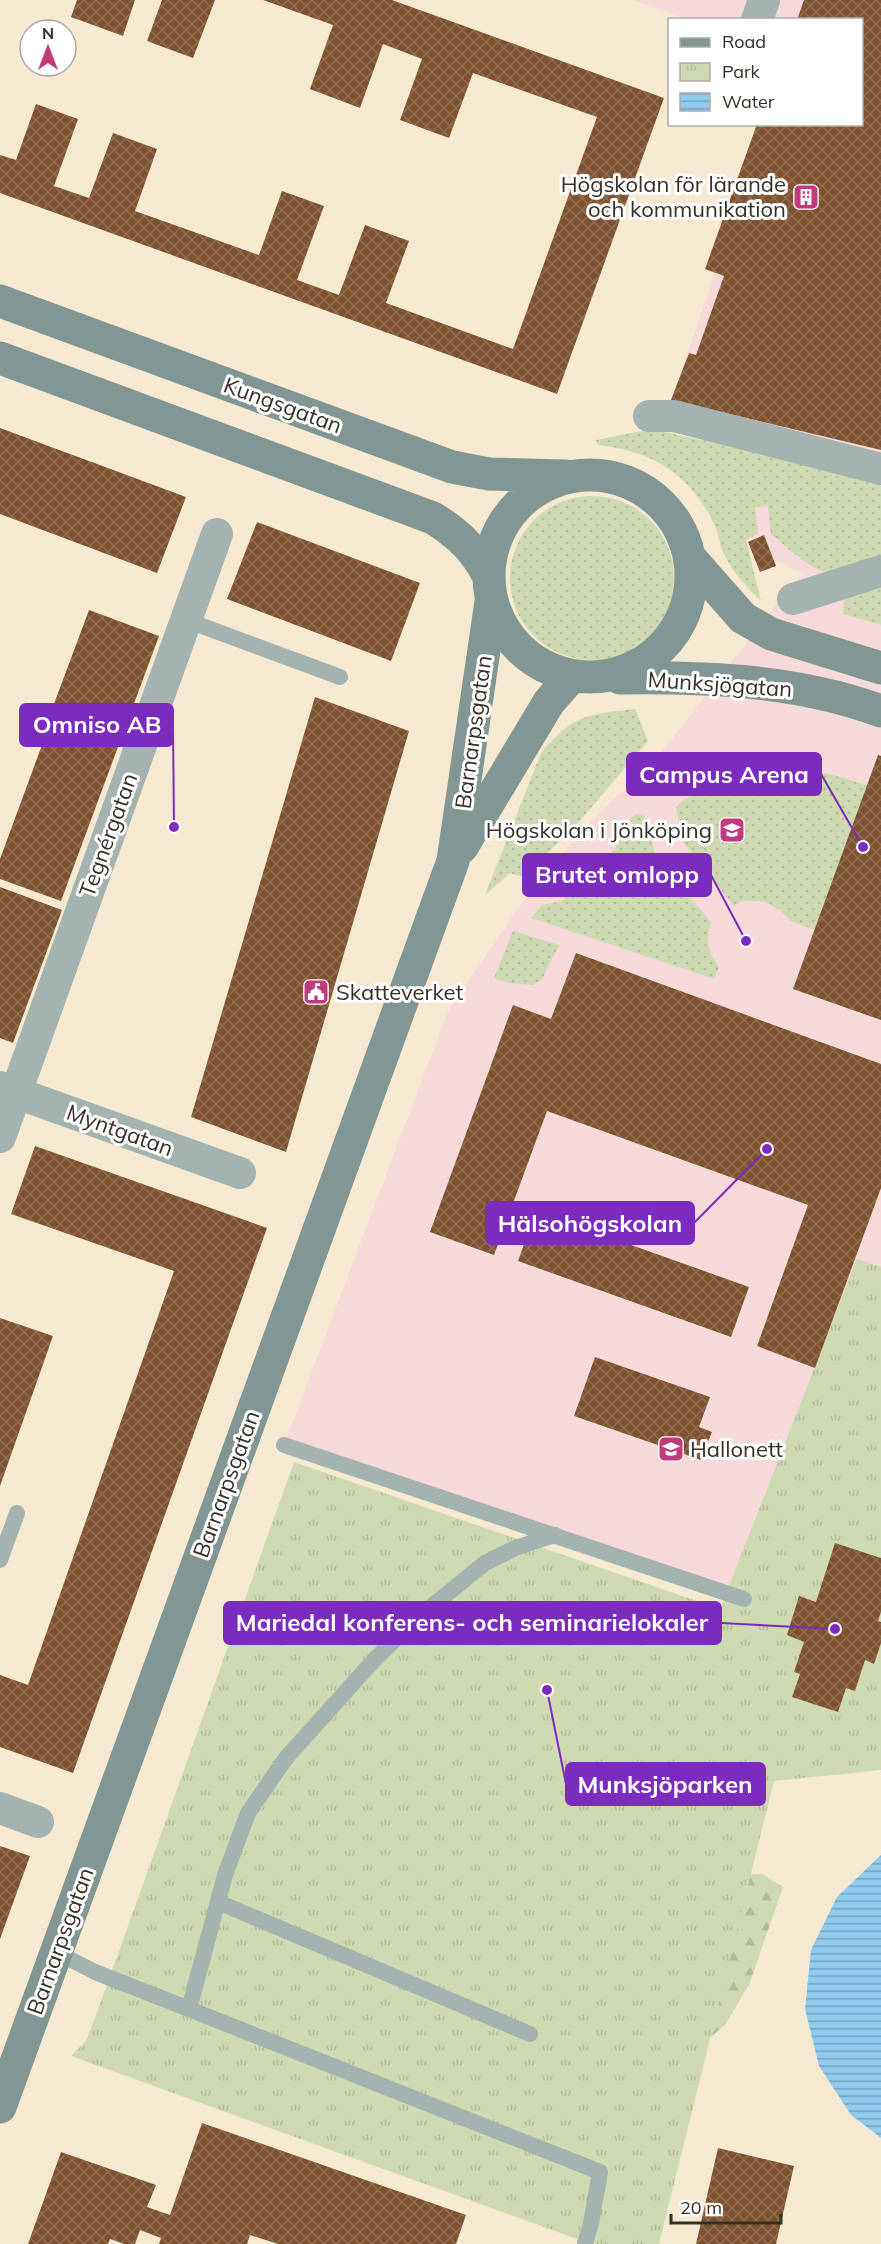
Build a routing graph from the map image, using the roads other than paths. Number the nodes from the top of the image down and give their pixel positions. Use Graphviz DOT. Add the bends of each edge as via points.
graph roads {
  1 [pos="764,0"];
  2 [pos="758,18"];
  3 [pos="0,301"];
  4 [pos="0,358"];
  5 [pos="649,416"];
  6 [pos="881,469"];
  7 [pos="573,476"];
  8 [pos="217,534"];
  9 [pos="691,559"];
  10 [pos="881,571"];
  11 [pos="490,588"];
  12 [pos="793,599"];
  13 [pos="186,620"];
  14 [pos="881,668"];
  15 [pos="340,677"];
  16 [pos="581,678"];
  17 [pos="881,711"];
  18 [pos="453,861"];
  19 [pos="8,1090"];
  20 [pos="0,1137"];
  21 [pos="240,1173"];
  22 [pos="284,1445"];
  23 [pos="17,1513"];
  24 [pos="555,1535"];
  25 [pos="0,1560"];
  26 [pos="744,1599"];
  27 [pos="0,1808"];
  28 [pos="38,1822"];
  29 [pos="218,1902"];
  30 [pos="56,1952"];
  31 [pos="189,2009"];
  32 [pos="530,2034"];
  33 [pos="0,2107"];
  34 [pos="585,2244"];
  1 -- 2 [label="street"];
  3 -- 7 [label="main road, Kungsgatan" via="452,467 489,474"];
  4 -- 11 [label="main road" via="433,518 466,542 480,559"];
  5 -- 6 [label="street" via="674,416"];
  7 -- 9 [label="main road" via="606,475 645,491 662,504 681,529"];
  7 -- 11 [label="main road" via="547,484 523,500 505,521 493,547"];
  8 -- 13 [label="street, Tegnérgatan"];
  9 -- 14 [label="main road" via="743,618 771,634"];
  9 -- 16 [label="main road" via="692,588 684,616 669,642 647,661 620,674"];
  10 -- 12 [label="street"];
  11 -- 16 [label="main road" via="502,628 520,651 544,667"];
  11 -- 18 [label="main road, Barnarpsgatan"];
  13 -- 15 [label="lane"];
  13 -- 19 [label="street, Tegnérgatan"];
  16 -- 17 [label="main road, Munksjögatan" via="686,677 771,683 846,698"];
  16 -- 18 [label="main road, Barnarpsgatan" via="549,702"];
  18 -- 30 [label="main road, Barnarpsgatan"];
  19 -- 20 [label="street, Tegnérgatan"];
  19 -- 21 [label="street, Myntgatan"];
  22 -- 24 [label="lane"];
  23 -- 25 [label="lane"];
  24 -- 26 [label="lane"];
  24 -- 29 [label="lane" via="485,1563 416,1619 375,1659 286,1758 248,1813"];
  27 -- 28 [label="street"];
  29 -- 31 [label="lane"];
  29 -- 32 [label="lane"];
  30 -- 31 [label="lane" via="95,1972"];
  30 -- 33 [label="main road, Barnarpsgatan"];
  31 -- 34 [label="lane" via="600,2172"];
}
